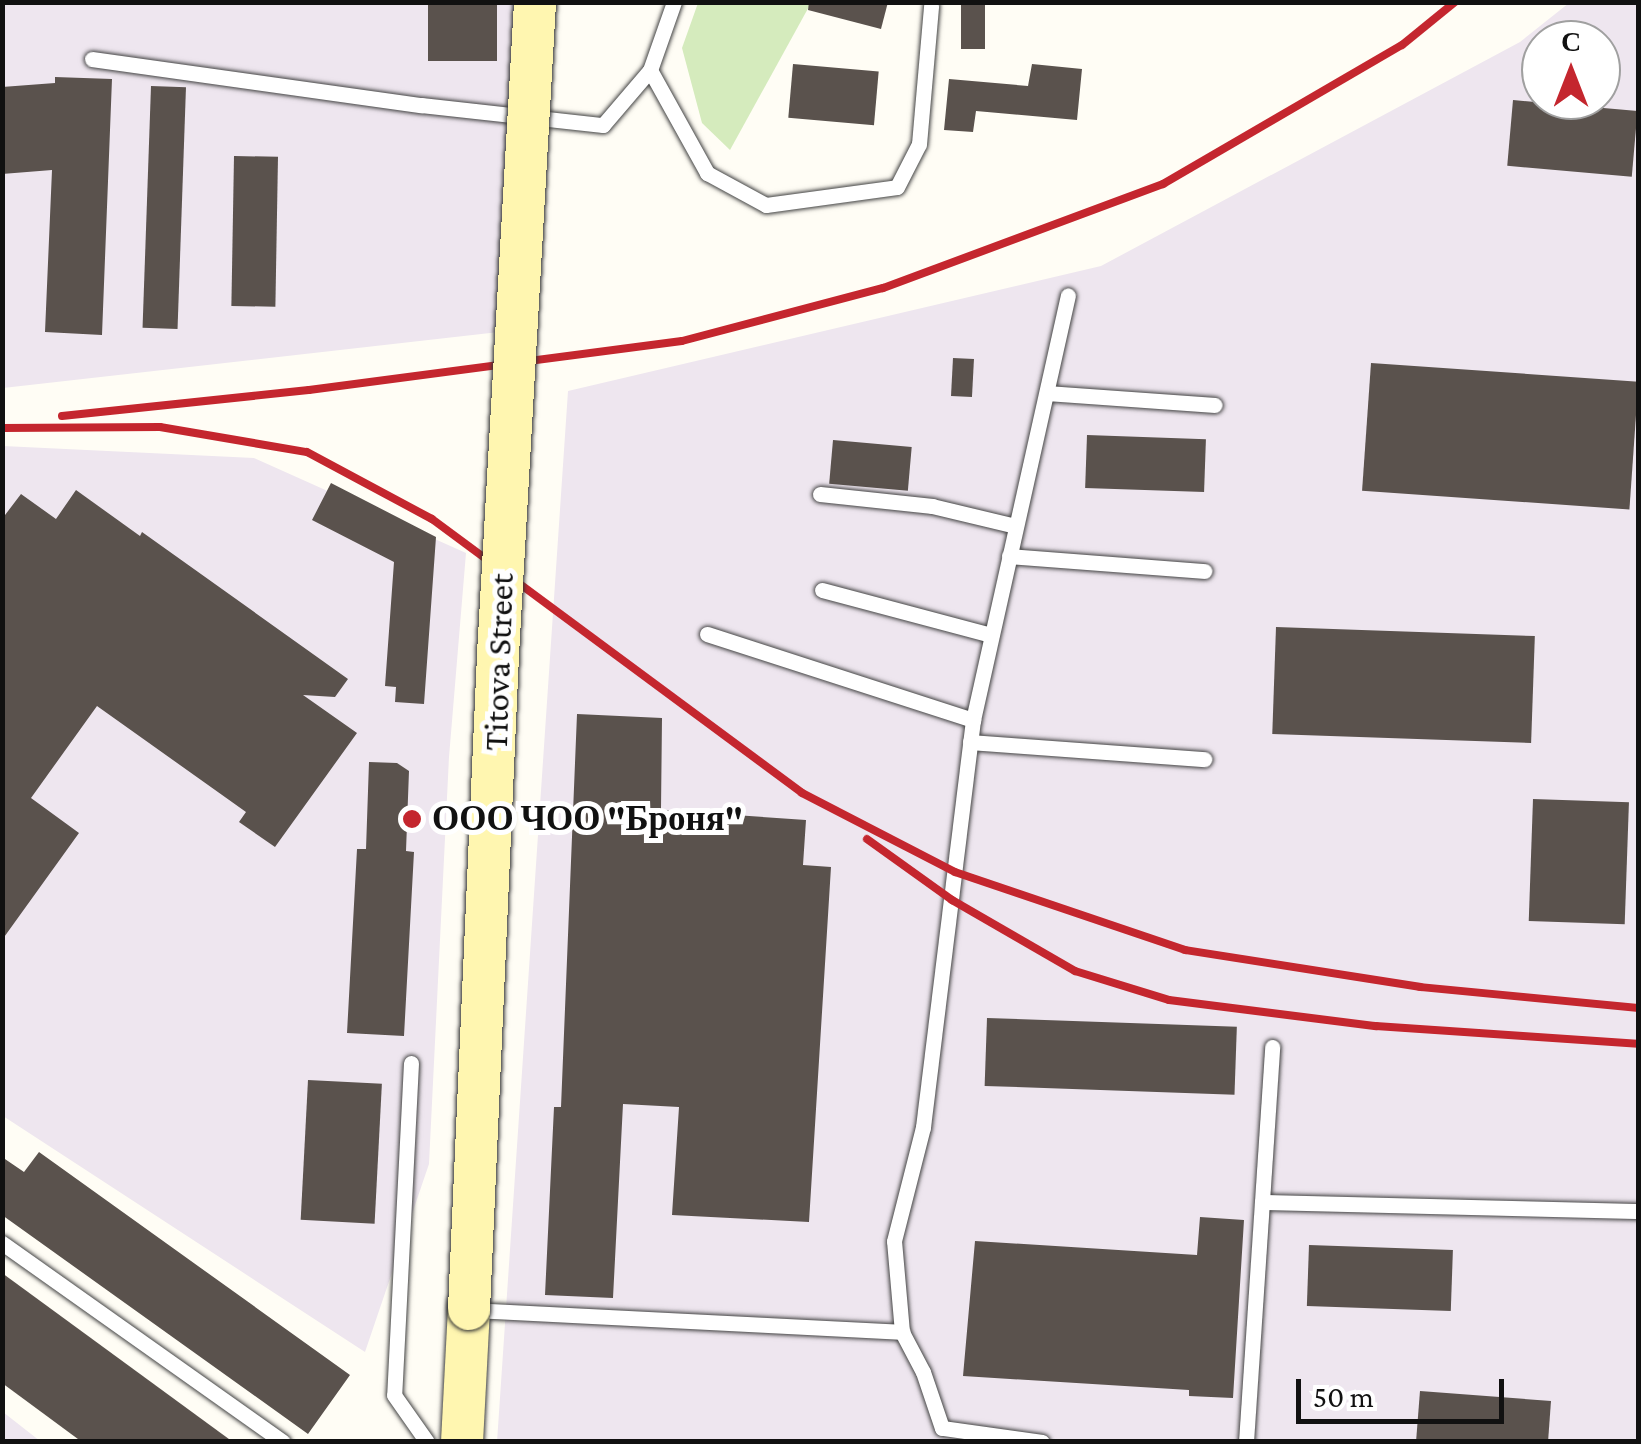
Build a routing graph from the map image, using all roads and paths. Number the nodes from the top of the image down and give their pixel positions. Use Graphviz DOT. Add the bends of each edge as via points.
graph roads {
  1 [pos="535,2"];
  2 [pos="674,2"];
  3 [pos="930,6"];
  4 [pos="92,59"];
  5 [pos="650,70"];
  6 [pos="1068,295"];
  7 [pos="1047,393"];
  8 [pos="1214,405"];
  9 [pos="820,494"];
  10 [pos="1016,526"];
  11 [pos="1009,556"];
  12 [pos="1204,571"];
  13 [pos="822,590"];
  14 [pos="707,634"];
  15 [pos="991,635"];
  16 [pos="973,720"];
  17 [pos="970,742"];
  18 [pos="1204,760"];
  19 [pos="1272,1047"];
  20 [pos="411,1063"];
  21 [pos="1262,1202"];
  22 [pos="1638,1210"];
  23 [pos="2,1243"];
  24 [pos="469,1310"];
  25 [pos="902,1332"];
  26 [pos="282,1442"];
  27 [pos="427,1442"];
  28 [pos="462,1442"];
  29 [pos="1042,1442"];
  30 [pos="1246,1442"];
  1 -- 24 [label="main road, Titova Street, bridge"];
  2 -- 5 [label="lane"];
  3 -- 5 [label="lane" via="919,144 897,186 766,205 707,173"];
  4 -- 5 [label="lane" via="603,124"];
  6 -- 7 [label="lane"];
  7 -- 8 [label="lane"];
  7 -- 10 [label="lane"];
  9 -- 10 [label="lane" via="932,506"];
  10 -- 11 [label="lane"];
  11 -- 12 [label="lane"];
  11 -- 15 [label="lane"];
  13 -- 15 [label="lane"];
  14 -- 16 [label="lane"];
  15 -- 16 [label="lane"];
  16 -- 17 [label="lane"];
  17 -- 18 [label="lane"];
  17 -- 25 [label="lane" via="923,1128 894,1241"];
  19 -- 21 [label="lane"];
  20 -- 27 [label="lane" via="394,1395"];
  21 -- 22 [label="lane"];
  21 -- 30 [label="lane"];
  23 -- 26 [label="lane"];
  24 -- 25 [label="lane"];
  24 -- 28 [label="main road, Titova Street"];
  25 -- 29 [label="lane" via="942,1428"];
}
